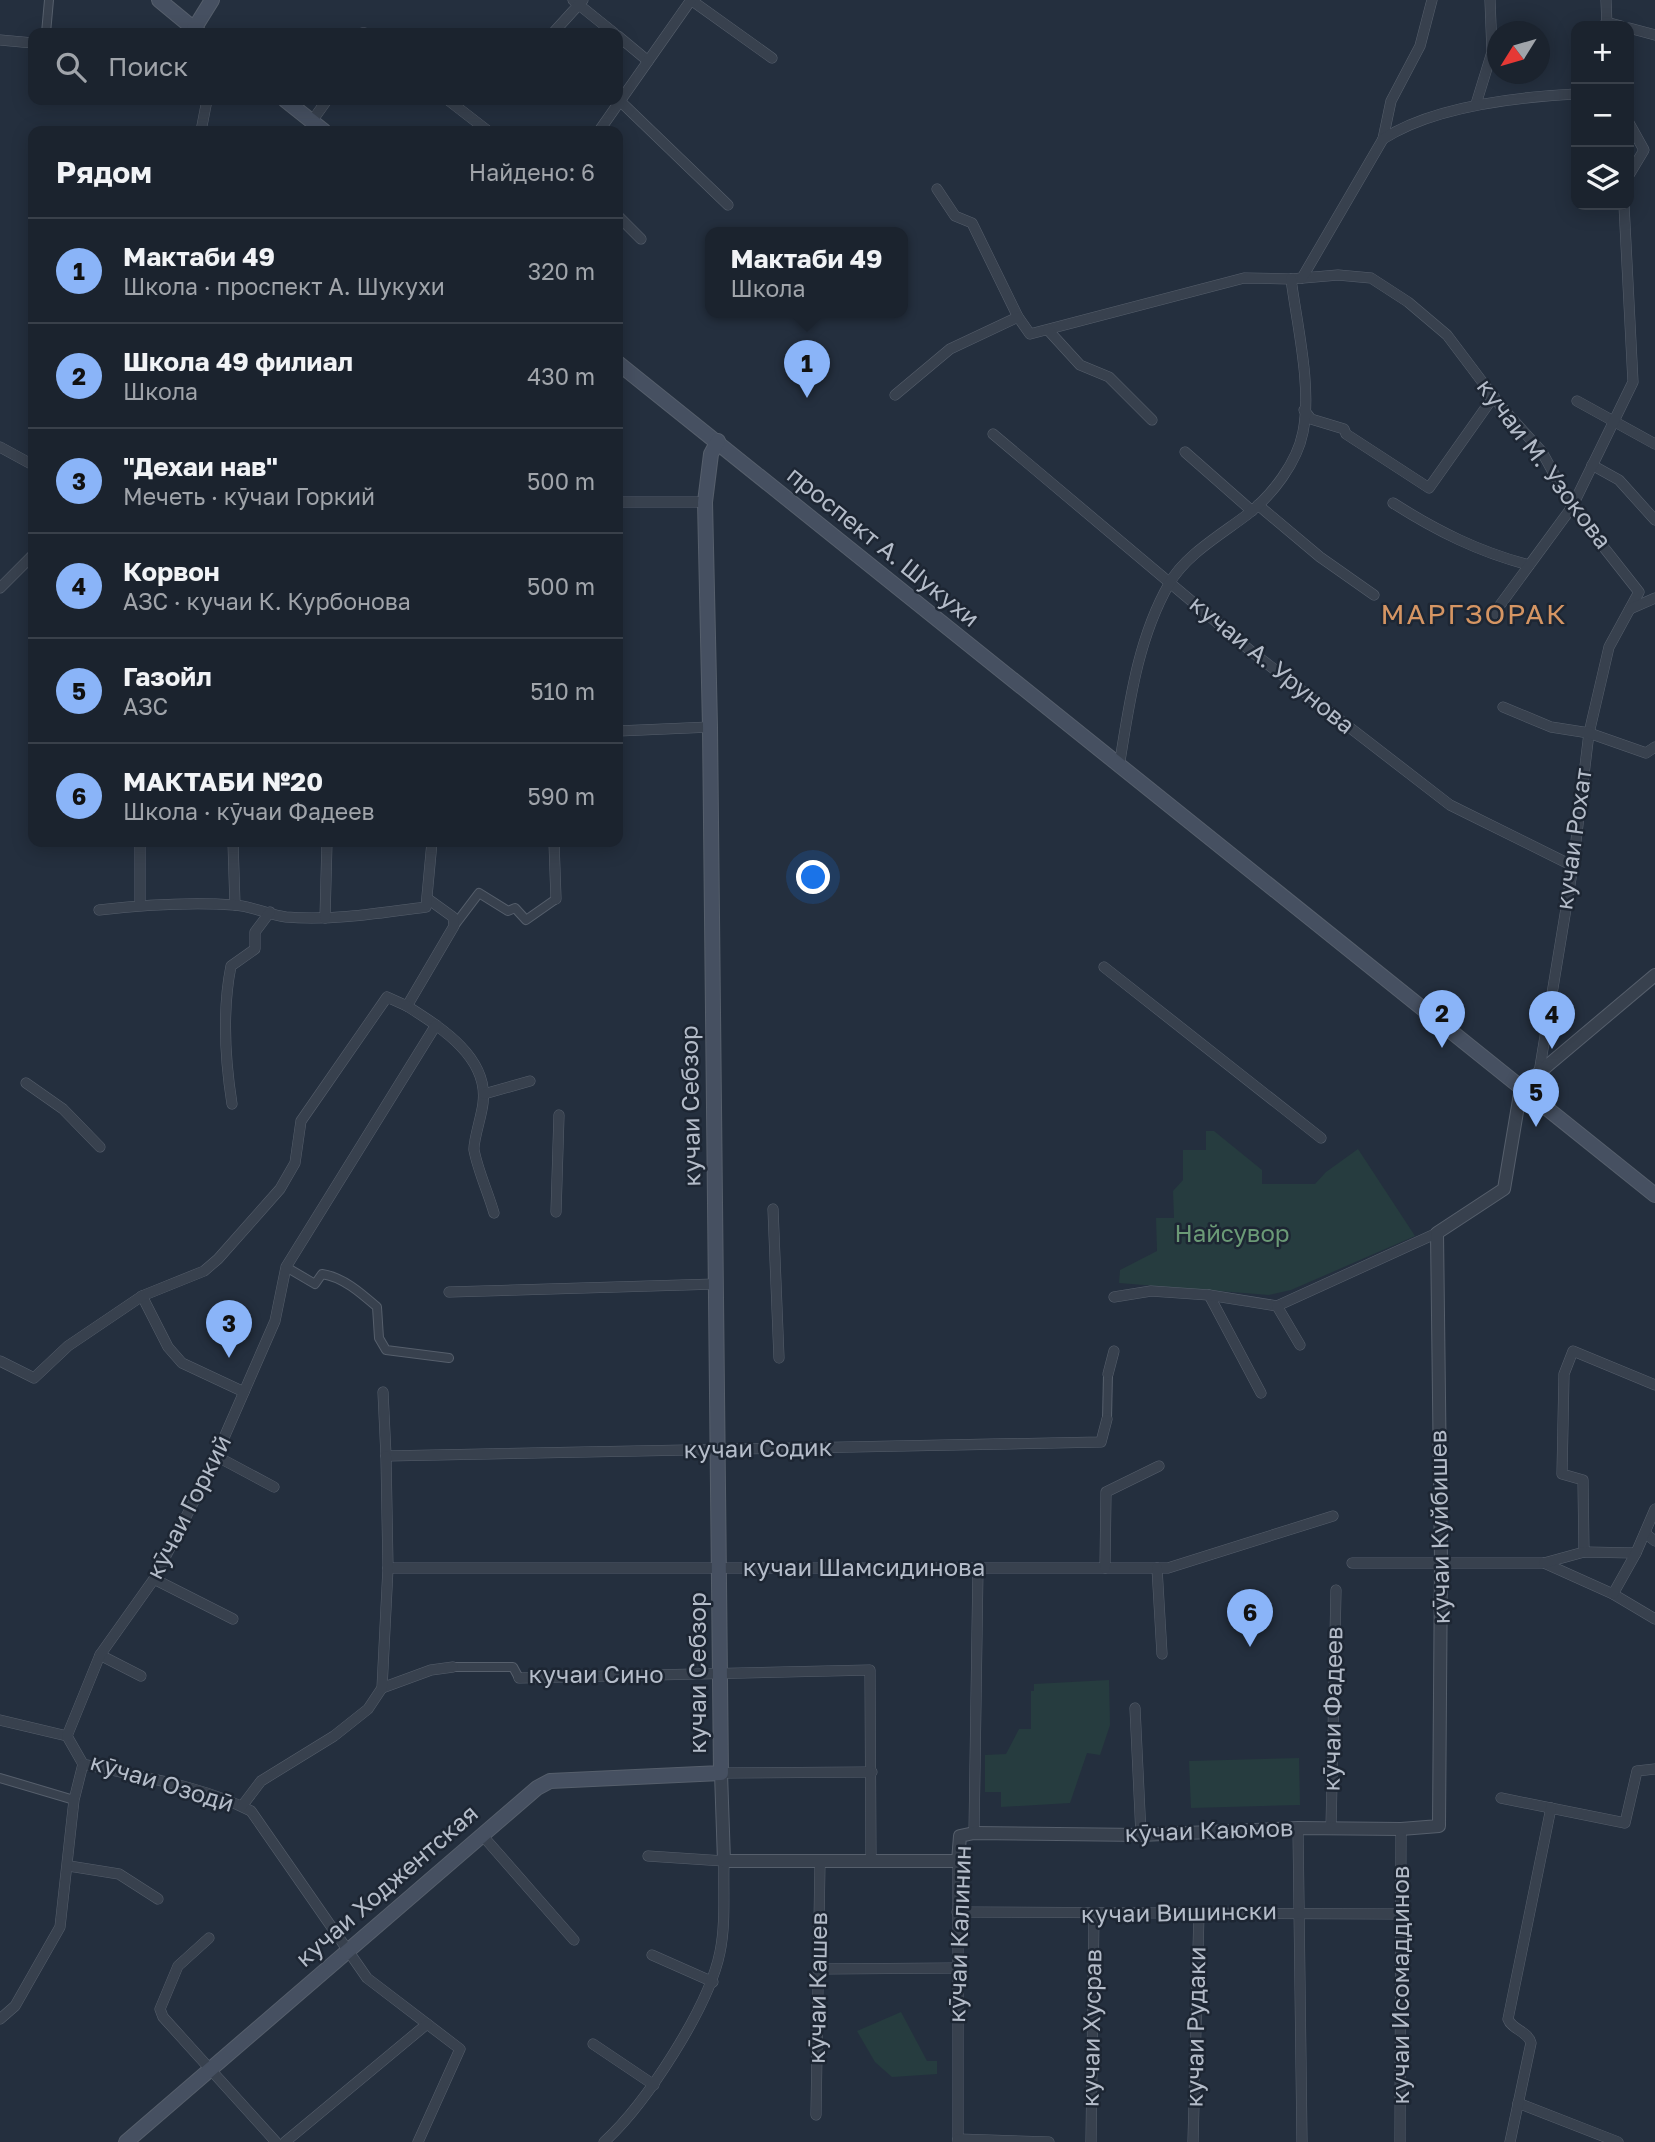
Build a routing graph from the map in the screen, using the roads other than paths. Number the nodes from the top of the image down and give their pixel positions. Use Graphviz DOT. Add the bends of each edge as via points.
graph roads {
  1 [pos="50,0"];
  2 [pos="159,0"];
  3 [pos="212,0"];
  4 [pos="691,0"];
  5 [pos="1432,0"];
  6 [pos="1490,0"];
  7 [pos="1606,0"];
  8 [pos="578,2"];
  9 [pos="1607,21"];
  10 [pos="47,28"];
  11 [pos="193,28"];
  12 [pos="198,28"];
  13 [pos="557,28"];
  14 [pos="608,28"];
  15 [pos="1634,30"];
  16 [pos="1655,36"];
  17 [pos="0,40"];
  18 [pos="623,41"];
  19 [pos="28,43"];
  20 [pos="772,58"];
  21 [pos="648,61"];
  22 [pos="1571,94"];
  23 [pos="623,99"];
  24 [pos="623,104"];
  25 [pos="1476,104"];
  26 [pos="206,105"];
  27 [pos="291,105"];
  28 [pos="323,105"];
  29 [pos="454,105"];
  30 [pos="619,105"];
  31 [pos="312,121"];
  32 [pos="202,126"];
  33 [pos="318,126"];
  34 [pos="482,126"];
  35 [pos="603,126"];
  36 [pos="1634,132"];
  37 [pos="1383,139"];
  38 [pos="1634,167"];
  39 [pos="937,189"];
  40 [pos="728,205"];
  41 [pos="1625,210"];
  42 [pos="623,221"];
  43 [pos="641,239"];
  44 [pos="1302,278"];
  45 [pos="1291,279"];
  46 [pos="1018,317"];
  47 [pos="1048,330"];
  48 [pos="623,367"];
  49 [pos="895,395"];
  50 [pos="1494,397"];
  51 [pos="1577,401"];
  52 [pos="1304,410"];
  53 [pos="1152,420"];
  54 [pos="1614,421"];
  55 [pos="993,434"];
  56 [pos="718,441"];
  57 [pos="1655,444"];
  58 [pos="0,447"];
  59 [pos="1185,452"];
  60 [pos="28,462"];
  61 [pos="1592,466"];
  62 [pos="623,502"];
  63 [pos="705,502"];
  64 [pos="1394,503"];
  65 [pos="1572,507"];
  66 [pos="1255,508"];
  67 [pos="1655,520"];
  68 [pos="28,560"];
  69 [pos="1529,565"];
  70 [pos="1169,583"];
  71 [pos="0,588"];
  72 [pos="1374,595"];
  73 [pos="1655,598"];
  74 [pos="1634,600"];
  75 [pos="1628,610"];
  76 [pos="1492,616"];
  77 [pos="1503,707"];
  78 [pos="710,727"];
  79 [pos="623,731"];
  80 [pos="1589,733"];
  81 [pos="1655,747"];
  82 [pos="1119,767"];
  83 [pos="140,847"];
  84 [pos="233,847"];
  85 [pos="327,847"];
  86 [pos="432,847"];
  87 [pos="554,847"];
  88 [pos="1573,866"];
  89 [pos="428,899"];
  90 [pos="556,899"];
  91 [pos="140,905"];
  92 [pos="235,905"];
  93 [pos="99,910"];
  94 [pos="270,912"];
  95 [pos="325,918"];
  96 [pos="454,926"];
  97 [pos="1104,967"];
  98 [pos="1655,975"];
  99 [pos="407,1006"];
  100 [pos="436,1025"];
  101 [pos="1539,1073"];
  102 [pos="530,1081"];
  103 [pos="26,1083"];
  104 [pos="1521,1088"];
  105 [pos="485,1094"];
  106 [pos="232,1104"];
  107 [pos="559,1115"];
  108 [pos="1321,1138"];
  109 [pos="100,1147"];
  110 [pos="1655,1195"];
  111 [pos="773,1209"];
  112 [pos="556,1212"];
  113 [pos="494,1213"];
  114 [pos="1437,1233"];
  115 [pos="286,1267"];
  116 [pos="716,1284"];
  117 [pos="449,1292"];
  118 [pos="1209,1295"];
  119 [pos="142,1296"];
  120 [pos="1114,1297"];
  121 [pos="1277,1306"];
  122 [pos="1300,1345"];
  123 [pos="1114,1351"];
  124 [pos="779,1358"];
  125 [pos="449,1359"];
  126 [pos="0,1361"];
  127 [pos="1108,1374"];
  128 [pos="1655,1385"];
  129 [pos="244,1392"];
  130 [pos="383,1392"];
  131 [pos="1261,1393"];
  132 [pos="1107,1419"];
  133 [pos="719,1449"];
  134 [pos="216,1456"];
  135 [pos="386,1456"];
  136 [pos="1159,1466"];
  137 [pos="274,1487"];
  138 [pos="1655,1509"];
  139 [pos="1333,1516"];
  140 [pos="1646,1534"];
  141 [pos="1655,1541"];
  142 [pos="1584,1552"];
  143 [pos="1636,1553"];
  144 [pos="1441,1562"];
  145 [pos="1352,1563"];
  146 [pos="1544,1563"];
  147 [pos="388,1568"];
  148 [pos="720,1568"];
  149 [pos="978,1568"];
  150 [pos="1105,1568"];
  151 [pos="1157,1568"];
  152 [pos="154,1579"];
  153 [pos="1336,1590"];
  154 [pos="1613,1594"];
  155 [pos="233,1619"];
  156 [pos="1655,1619"];
  157 [pos="1162,1654"];
  158 [pos="100,1655"];
  159 [pos="453,1667"];
  160 [pos="721,1673"];
  161 [pos="141,1676"];
  162 [pos="519,1678"];
  163 [pos="382,1688"];
  164 [pos="1135,1708"];
  165 [pos="0,1720"];
  166 [pos="67,1736"];
  167 [pos="83,1764"];
  168 [pos="1655,1769"];
  169 [pos="872,1772"];
  170 [pos="721,1773"];
  171 [pos="0,1778"];
  172 [pos="1501,1798"];
  173 [pos="74,1800"];
  174 [pos="242,1806"];
  175 [pos="1551,1808"];
  176 [pos="1441,1821"];
  177 [pos="1298,1828"];
  178 [pos="1331,1828"];
  179 [pos="1401,1829"];
  180 [pos="974,1833"];
  181 [pos="482,1835"];
  182 [pos="1141,1835"];
  183 [pos="648,1856"];
  184 [pos="724,1861"];
  185 [pos="820,1861"];
  186 [pos="958,1861"];
  187 [pos="871,1862"];
  188 [pos="69,1866"];
  189 [pos="158,1899"];
  190 [pos="1300,1911"];
  191 [pos="957,1912"];
  192 [pos="1199,1913"];
  193 [pos="1094,1914"];
  194 [pos="1402,1914"];
  195 [pos="209,1938"];
  196 [pos="574,1940"];
  197 [pos="346,1952"];
  198 [pos="652,1955"];
  199 [pos="957,1968"];
  200 [pos="818,1969"];
  201 [pos="713,1982"];
  202 [pos="0,2019"];
  203 [pos="427,2024"];
  204 [pos="593,2044"];
  205 [pos="210,2069"];
  206 [pos="654,2085"];
  207 [pos="1518,2103"];
  208 [pos="816,2115"];
  209 [pos="958,2140"];
  210 [pos="127,2142"];
  211 [pos="276,2142"];
  212 [pos="285,2142"];
  213 [pos="418,2142"];
  214 [pos="604,2142"];
  215 [pos="1049,2142"];
  216 [pos="1091,2142"];
  217 [pos="1193,2142"];
  218 [pos="1302,2142"];
  219 [pos="1400,2142"];
  220 [pos="1510,2142"];
  221 [pos="1618,2142"];
  1 -- 10 [label="street"];
  2 -- 11 [label="main road"];
  3 -- 12 [label="main road"];
  4 -- 20 [label="street"];
  4 -- 21 [label="street"];
  5 -- 37 [label="street" via="1420,46 1391,101"];
  6 -- 25 [label="street" via="1492,52"];
  7 -- 9 [label="street"];
  8 -- 13 [label="street"];
  8 -- 14 [label="street"];
  15 -- 16 [label="street"];
  17 -- 19 [label="street"];
  18 -- 21 [label="street"];
  21 -- 23 [label="street"];
  22 -- 25 [label="street"];
  24 -- 40 [label="street"];
  25 -- 37 [label="street" via="1396,130"];
  26 -- 32 [label="street"];
  27 -- 31 [label="main road"];
  28 -- 31 [label="street"];
  29 -- 34 [label="street"];
  30 -- 35 [label="street"];
  31 -- 33 [label="main road"];
  36 -- 38 [label="street" via="1644,150"];
  37 -- 44 [label="street"];
  39 -- 46 [label="street" via="955,216 972,223"];
  41 -- 54 [label="street" via="1633,382"];
  42 -- 43 [label="street"];
  44 -- 45 [label="street, кучаи М. Узокова"];
  44 -- 50 [label="street, кучаи М. Узокова" via="1371,278 1447,335"];
  45 -- 47 [label="street, кучаи М. Узокова" via="1244,278"];
  45 -- 52 [label="street"];
  46 -- 47 [label="street" via="1030,334"];
  46 -- 49 [label="street" via="950,349"];
  47 -- 53 [label="street" via="1080,365 1109,377"];
  48 -- 56 [label="main road, проспект А. Шукухи"];
  50 -- 52 [label="street" via="1429,488 1344,429 1311,419"];
  50 -- 65 [label="street, кучаи М. Узокова" via="1542,453"];
  51 -- 54 [label="street"];
  52 -- 66 [label="street" via="1296,450 1278,486"];
  54 -- 57 [label="street"];
  54 -- 61 [label="street"];
  55 -- 70 [label="street, кучаи А. Урунова" via="1132,547"];
  56 -- 63 [label="main road, кучаи Себзор" via="711,454"];
  56 -- 82 [label="main road, проспект А. Шукухи"];
  58 -- 60 [label="street"];
  59 -- 66 [label="street"];
  61 -- 65 [label="street"];
  61 -- 67 [label="street" via="1619,480"];
  62 -- 63 [label="street"];
  63 -- 78 [label="main road, кучаи Себзор"];
  64 -- 69 [label="street" via="1489,555"];
  65 -- 69 [label="street"];
  65 -- 74 [label="street, кучаи М. Узокова" via="1639,592"];
  66 -- 70 [label="street" via="1194,556"];
  66 -- 72 [label="street"];
  68 -- 71 [label="street"];
  69 -- 76 [label="street"];
  70 -- 82 [label="street" via="1135,669"];
  70 -- 88 [label="street, кучаи А. Урунова" via="1450,805"];
  73 -- 75 [label="street"];
  74 -- 75 [label="street, кучаи Рохат"];
  75 -- 80 [label="street, кучаи Рохат" via="1609,647"];
  77 -- 80 [label="street" via="1551,727"];
  78 -- 79 [label="street"];
  78 -- 116 [label="main road, кучаи Себзор"];
  80 -- 81 [label="street" via="1646,754"];
  80 -- 88 [label="street, кучаи Рохат"];
  82 -- 104 [label="main road, проспект А. Шукухи"];
  83 -- 91 [label="street"];
  84 -- 92 [label="street"];
  85 -- 95 [label="street"];
  86 -- 89 [label="street"];
  87 -- 90 [label="street"];
  88 -- 101 [label="street, кучаи Рохат"];
  89 -- 95 [label="street" via="426,907"];
  89 -- 96 [label="street" via="453,917"];
  90 -- 96 [label="street" via="526,920 515,908 508,911 479,894"];
  91 -- 92 [label="street"];
  91 -- 93 [label="street"];
  92 -- 94 [label="street"];
  94 -- 95 [label="street" via="283,917"];
  94 -- 106 [label="street" via="255,932 255,949 231,966 226,991 226,1070"];
  96 -- 99 [label="street"];
  97 -- 108 [label="street"];
  98 -- 101 [label="street"];
  99 -- 100 [label="street"];
  99 -- 119 [label="street" via="387,997 301,1121 295,1163 280,1189 218,1259 204,1270"];
  100 -- 105 [label="street" via="457,1040 475,1065"];
  100 -- 115 [label="street, кӯчаи Горкий"];
  101 -- 104 [label="street"];
  102 -- 105 [label="street"];
  103 -- 109 [label="street" via="63,1109"];
  104 -- 110 [label="main road, проспект А. Шукухи"];
  104 -- 114 [label="street" via="1504,1189"];
  105 -- 113 [label="street" via="473,1148"];
  107 -- 112 [label="street"];
  111 -- 124 [label="street"];
  114 -- 121 [label="street"];
  114 -- 144 [label="street, кӯчаи Куйбишев"];
  115 -- 125 [label="street" via="315,1284 322,1274 332,1275 363,1295 377,1307 379,1338 386,1350"];
  115 -- 129 [label="street, кӯчаи Горкий" via="275,1321"];
  116 -- 117 [label="street"];
  116 -- 133 [label="main road, кучаи Себзор"];
  118 -- 120 [label="street" via="1151,1291"];
  118 -- 121 [label="street"];
  118 -- 131 [label="street"];
  119 -- 126 [label="street" via="68,1346 34,1378"];
  119 -- 129 [label="street" via="168,1347 182,1363"];
  121 -- 122 [label="street"];
  123 -- 127 [label="street, кучаи Содик"];
  127 -- 132 [label="street, кучаи Содик"];
  128 -- 142 [label="street" via="1573,1351 1563,1374 1562,1474 1583,1480"];
  129 -- 134 [label="street, кӯчаи Горкий"];
  130 -- 135 [label="street"];
  132 -- 133 [label="street, кучаи Содик" via="1101,1442"];
  133 -- 135 [label="street, кучаи Содик"];
  133 -- 148 [label="main road, кучаи Себзор"];
  134 -- 137 [label="street"];
  134 -- 152 [label="street, кӯчаи Горкий"];
  135 -- 147 [label="street"];
  136 -- 150 [label="street" via="1107,1493"];
  138 -- 140 [label="street"];
  139 -- 151 [label="street, кучаи Шамсидинова"];
  140 -- 141 [label="street"];
  140 -- 143 [label="street"];
  142 -- 143 [label="street"];
  142 -- 146 [label="street"];
  143 -- 154 [label="street"];
  144 -- 145 [label="street"];
  144 -- 146 [label="street"];
  144 -- 176 [label="street, кӯчаи Куйбишев"];
  146 -- 154 [label="street"];
  147 -- 148 [label="street, кучаи Шамсидинова"];
  147 -- 163 [label="street"];
  148 -- 149 [label="street, кучаи Шамсидинова"];
  148 -- 160 [label="main road, кучаи Себзор"];
  149 -- 150 [label="street, кучаи Шамсидинова"];
  149 -- 180 [label="street, кӯчаи Калинин"];
  150 -- 151 [label="street, кучаи Шамсидинова"];
  151 -- 157 [label="street"];
  152 -- 155 [label="street"];
  152 -- 158 [label="street, кӯчаи Горкий"];
  153 -- 178 [label="street, кӯчаи Фадеев"];
  154 -- 156 [label="street"];
  158 -- 161 [label="street"];
  158 -- 166 [label="street, кӯчаи Горкий"];
  159 -- 162 [label="street, кучаи Сино" via="513,1667"];
  159 -- 163 [label="street"];
  160 -- 162 [label="street, кучаи Сино"];
  160 -- 169 [label="street, кучаи Сино" via="870,1670"];
  160 -- 170 [label="main road, кучаи Себзор"];
  163 -- 174 [label="street" via="368,1709 261,1781"];
  164 -- 182 [label="street"];
  165 -- 166 [label="street, кӯчаи Озодӣ"];
  166 -- 167 [label="street, кӯчаи Озодӣ"];
  167 -- 173 [label="street"];
  167 -- 174 [label="street, кӯчаи Озодӣ"];
  168 -- 175 [label="street" via="1637,1771 1625,1823"];
  169 -- 170 [label="street"];
  169 -- 187 [label="street"];
  170 -- 181 [label="main road, кучаи Ходжентская" via="550,1781"];
  170 -- 184 [label="street"];
  171 -- 173 [label="street"];
  172 -- 175 [label="street"];
  173 -- 188 [label="street"];
  174 -- 197 [label="street, кӯчаи Озодӣ" via="251,1811"];
  175 -- 207 [label="street" via="1508,2019 1531,2043"];
  176 -- 179 [label="street, кӯчаи Каюмов" via="1435,1828"];
  177 -- 178 [label="street, кӯчаи Каюмов"];
  177 -- 182 [label="street, кӯчаи Каюмов"];
  177 -- 190 [label="street"];
  178 -- 179 [label="street, кӯчаи Каюмов"];
  179 -- 194 [label="street, кучаи Исомаддинов"];
  180 -- 182 [label="street, кӯчаи Каюмов"];
  180 -- 186 [label="street, кӯчаи Калинин" via="960,1836"];
  181 -- 196 [label="street"];
  181 -- 197 [label="main road, кучаи Ходжентская"];
  183 -- 184 [label="street"];
  184 -- 185 [label="street"];
  184 -- 201 [label="street" via="721,1949"];
  185 -- 187 [label="street"];
  185 -- 200 [label="street, кӯчаи Кашев"];
  186 -- 187 [label="street"];
  186 -- 191 [label="street, кӯчаи Калинин"];
  188 -- 189 [label="street" via="119,1874"];
  188 -- 202 [label="street" via="60,1927 15,2006"];
  190 -- 192 [label="street, кучаи Вишински"];
  190 -- 194 [label="street, кучаи Вишински"];
  190 -- 218 [label="street"];
  191 -- 193 [label="street, кучаи Вишински"];
  191 -- 199 [label="street, кӯчаи Калинин"];
  192 -- 193 [label="street, кучаи Вишински"];
  192 -- 217 [label="street, кучаи Рудаки"];
  193 -- 216 [label="street, кучаи Хусрав"];
  194 -- 219 [label="street, кучаи Исомаддинов"];
  195 -- 205 [label="street" via="178,1966 160,2009"];
  197 -- 203 [label="street, кӯчаи Озодӣ" via="367,1979"];
  197 -- 205 [label="main road, кучаи Ходжентская"];
  198 -- 201 [label="street"];
  199 -- 200 [label="street"];
  199 -- 209 [label="street, кӯчаи Калинин"];
  200 -- 208 [label="street, кӯчаи Кашев"];
  201 -- 206 [label="street"];
  203 -- 212 [label="street"];
  203 -- 213 [label="street, кӯчаи Озодӣ" via="460,2049"];
  204 -- 206 [label="street"];
  205 -- 210 [label="main road, кучаи Ходжентская"];
  205 -- 211 [label="street"];
  206 -- 214 [label="street"];
  207 -- 220 [label="street"];
  207 -- 221 [label="street"];
  209 -- 215 [label="street"];
}
